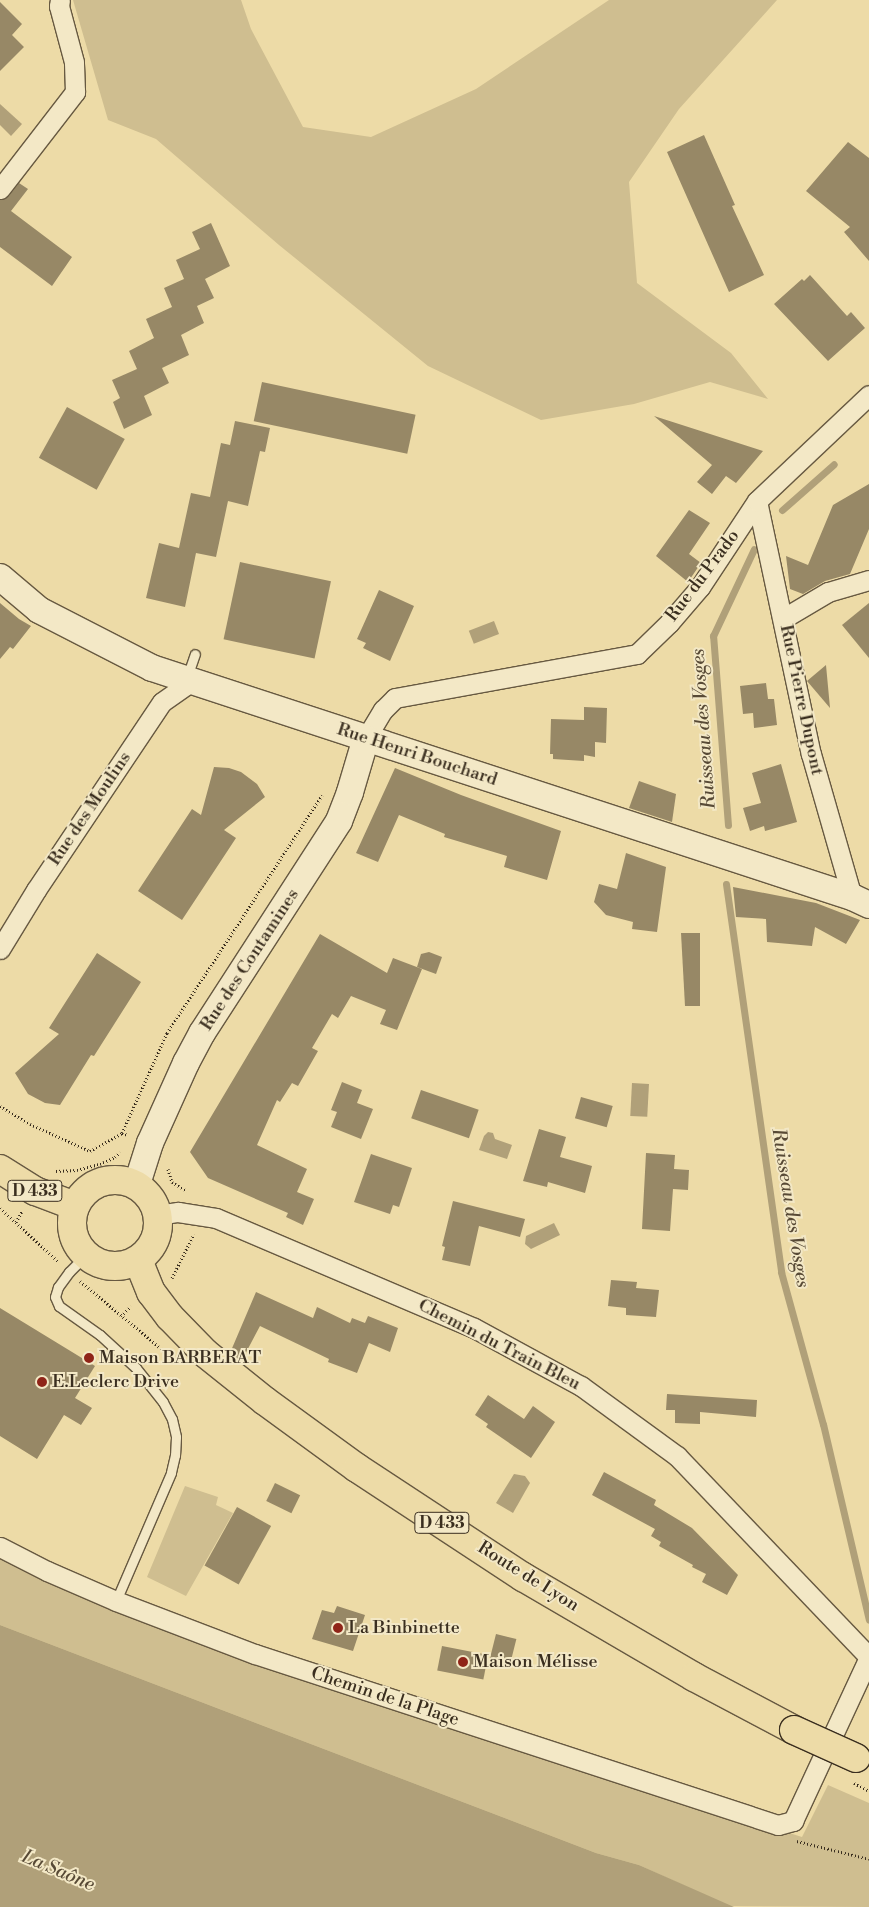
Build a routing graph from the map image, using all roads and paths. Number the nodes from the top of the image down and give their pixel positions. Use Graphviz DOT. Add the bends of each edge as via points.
graph roads {
  1 [pos="56,2"];
  2 [pos="0,189"];
  3 [pos="869,395"];
  4 [pos="757,501"];
  5 [pos="0,577"];
  6 [pos="869,580"];
  7 [pos="784,618"];
  8 [pos="195,654"];
  9 [pos="189,680"];
  10 [pos="366,738"];
  11 [pos="328,789"];
  12 [pos="861,901"];
  13 [pos="0,949"];
  14 [pos="0,1106"];
  15 [pos="122,1132"];
  16 [pos="136,1138"];
  17 [pos="121,1151"];
  18 [pos="166,1165"];
  19 [pos="0,1169"];
  20 [pos="48,1169"];
  21 [pos="137,1184"];
  22 [pos="192,1194"];
  23 [pos="25,1206"];
  24 [pos="75,1206"];
  25 [pos="158,1215"];
  26 [pos="16,1222"];
  27 [pos="198,1228"];
  28 [pos="86,1255"];
  29 [pos="138,1260"];
  30 [pos="170,1281"];
  31 [pos="133,1303"];
  32 [pos="121,1316"];
  33 [pos="0,1547"];
  34 [pos="116,1601"];
  35 [pos="869,1657"];
  36 [pos="862,1761"];
  37 [pos="794,1841"];
  38 [pos="869,1859"];
  1 -- 2 [label="street" via="74,62 75,92"];
  3 -- 4 [label="street, Rue du Prado"];
  4 -- 7 [label="street, Rue Pierre Dupont"];
  4 -- 10 [label="street, Rue du Prado" via="700,587 637,654 395,698 383,710"];
  5 -- 9 [label="street, Rue Henri Bouchard" via="39,610 152,668"];
  6 -- 7 [label="street" via="828,592"];
  7 -- 12 [label="street, Rue Pierre Dupont" via="811,754"];
  8 -- 9 [label="lane"];
  9 -- 10 [label="street, Rue Henri Bouchard"];
  9 -- 13 [label="street, Rue des Moulins" via="162,702"];
  10 -- 12 [label="street, Rue Henri Bouchard"];
  10 -- 21 [label="street, Rue des Contamines" via="339,821 198,1040 150,1143"];
  11 -- 15 [label="path" via="318,799 180,1010"];
  14 -- 15 [label="path" via="30,1124 90,1151"];
  15 -- 16 [label="path"];
  17 -- 20 [label="path" via="115,1157 78,1170"];
  18 -- 22 [label="path" via="172,1182"];
  19 -- 24 [label="main road, D 433" via="35,1191"];
  21 -- 24 [label="main road" via="108,1179 82,1193"];
  21 -- 25 [label="main road" via="154,1203"];
  23 -- 26 [label="path"];
  24 -- 28 [label="main road" via="72,1232"];
  25 -- 29 [label="main road" via="155,1241"];
  25 -- 35 [label="street, Chemin du Train Bleu" via="178,1212 216,1218 474,1328 581,1386 677,1456"];
  27 -- 30 [label="path"];
  28 -- 29 [label="main road" via="115,1266"];
  28 -- 34 [label="lane" via="58,1287 55,1297 59,1306 100,1335 136,1368 163,1402 172,1419 176,1437 171,1473"];
  29 -- 36 [label="main road, Route de Lyon / D 433, bridge" via="151,1292 205,1353 357,1468 523,1577 694,1677 794,1730"];
  31 -- 32 [label="path"];
  33 -- 34 [label="street, Chemin de la Plage"];
  34 -- 35 [label="street, Chemin de la Plage" via="255,1654 778,1824 793,1821"];
  37 -- 38 [label="path"];
}
